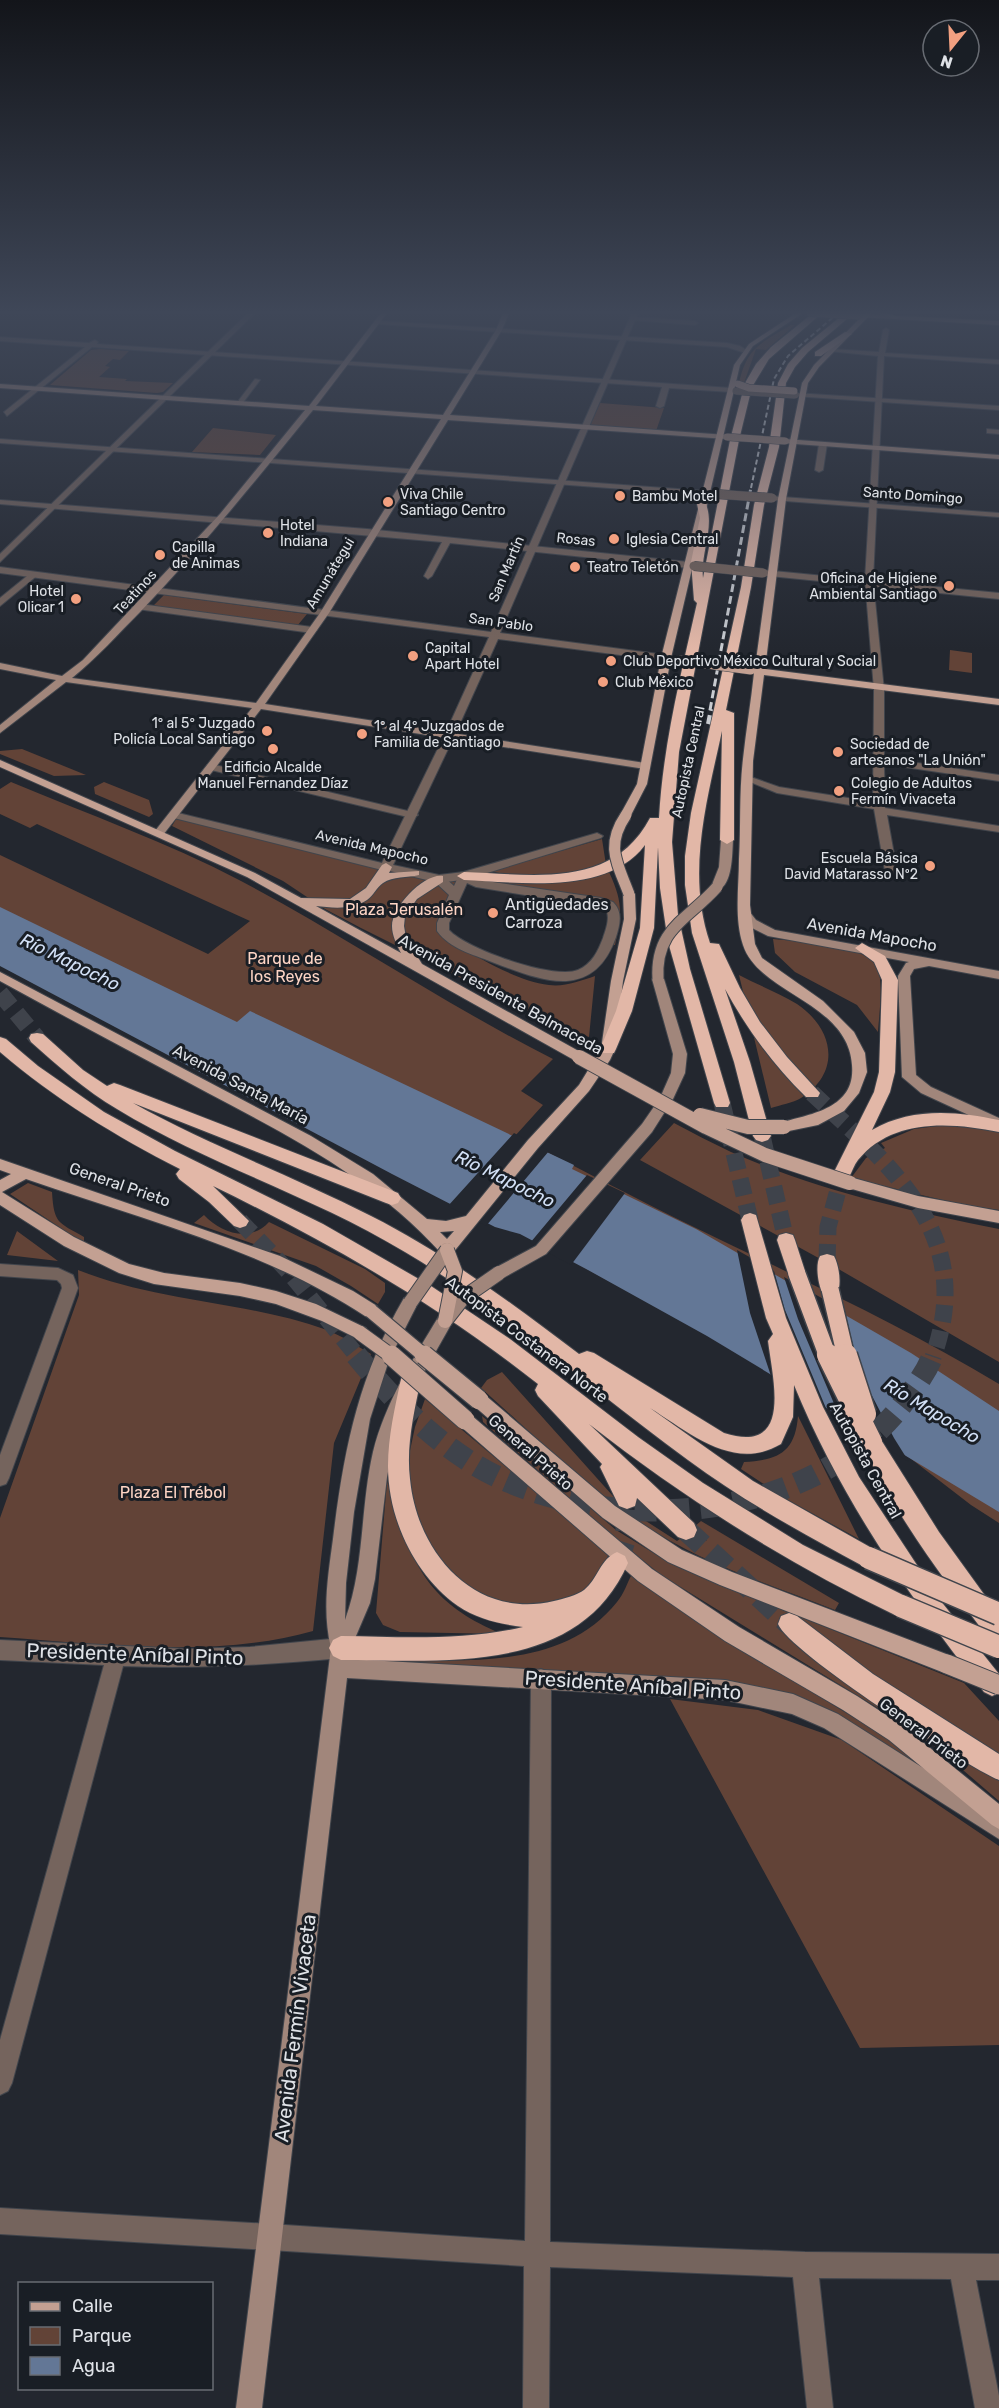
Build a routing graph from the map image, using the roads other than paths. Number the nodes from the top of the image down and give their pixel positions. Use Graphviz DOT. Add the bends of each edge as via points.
graph roads {
  1 [pos="138,425"];
  2 [pos="297,425"];
  3 [pos="440,425"];
  4 [pos="562,425"];
  5 [pos="726,425"];
  6 [pos="738,425"];
  7 [pos="777,425"];
  8 [pos="792,425"];
  9 [pos="876,425"];
  10 [pos="585,427"];
  11 [pos="724,436"];
  12 [pos="0,441"];
  13 [pos="789,441"];
  14 [pos="823,444"];
  15 [pos="875,448"];
  16 [pos="112,450"];
  17 [pos="999,457"];
  18 [pos="268,461"];
  19 [pos="819,470"];
  20 [pos="411,471"];
  21 [pos="559,483"];
  22 [pos="704,498"];
  23 [pos="782,499"];
  24 [pos="0,502"];
  25 [pos="54,506"];
  26 [pos="872,506"];
  27 [pos="999,515"];
  28 [pos="221,518"];
  29 [pos="372,532"];
  30 [pos="447,540"];
  31 [pos="531,548"];
  32 [pos="0,559"];
  33 [pos="691,566"];
  34 [pos="0,570"];
  35 [pos="767,573"];
  36 [pos="34,574"];
  37 [pos="428,576"];
  38 [pos="870,584"];
  39 [pos="156,590"];
  40 [pos="999,596"];
  41 [pos="0,603"];
  42 [pos="140,607"];
  43 [pos="324,613"];
  44 [pos="701,614"];
  45 [pos="312,630"];
  46 [pos="495,635"];
  47 [pos="666,658"];
  48 [pos="0,666"];
  49 [pos="756,671"];
  50 [pos="41,674"];
  51 [pos="63,679"];
  52 [pos="727,681"];
  53 [pos="878,686"];
  54 [pos="999,702"];
  55 [pos="259,706"];
  56 [pos="25,708"];
  57 [pos="0,730"];
  58 [pos="451,735"];
  59 [pos="878,760"];
  60 [pos="748,761"];
  61 [pos="0,763"];
  62 [pos="645,766"];
  63 [pos="211,767"];
  64 [pos="670,770"];
  65 [pos="999,778"];
  66 [pos="748,779"];
  67 [pos="879,808"];
  68 [pos="174,815"];
  69 [pos="412,815"];
  70 [pos="655,821"];
  71 [pos="999,829"];
  72 [pos="159,833"];
  73 [pos="597,836"];
  74 [pos="727,840"];
  75 [pos="386,867"];
  76 [pos="891,871"];
  77 [pos="415,873"];
  78 [pos="464,876"];
  79 [pos="438,879"];
  80 [pos="378,881"];
  81 [pos="692,885"];
  82 [pos="456,895"];
  83 [pos="296,899"];
  84 [pos="745,914"];
  85 [pos="862,948"];
  86 [pos="937,963"];
  87 [pos="421,971"];
  88 [pos="999,975"];
  89 [pos="0,976"];
  90 [pos="37,1038"];
  91 [pos="0,1043"];
  92 [pos="608,1048"];
  93 [pos="0,1051"];
  94 [pos="70,1068"];
  95 [pos="36,1073"];
  96 [pos="812,1093"];
  97 [pos="663,1103"];
  98 [pos="722,1103"];
  99 [pos="999,1125"];
  100 [pos="762,1136"];
  101 [pos="153,1149"];
  102 [pos="0,1164"];
  103 [pos="847,1172"];
  104 [pos="25,1173"];
  105 [pos="0,1187"];
  106 [pos="0,1197"];
  107 [pos="392,1198"];
  108 [pos="999,1218"];
  109 [pos="470,1219"];
  110 [pos="750,1220"];
  111 [pos="240,1221"];
  112 [pos="423,1224"];
  113 [pos="786,1240"];
  114 [pos="450,1246"];
  115 [pos="827,1261"];
  116 [pos="0,1270"];
  117 [pos="776,1318"];
  118 [pos="443,1324"];
  119 [pos="553,1343"];
  120 [pos="510,1351"];
  121 [pos="411,1379"];
  122 [pos="586,1435"];
  123 [pos="874,1446"];
  124 [pos="0,1478"];
  125 [pos="627,1498"];
  126 [pos="686,1530"];
  127 [pos="617,1563"];
  128 [pos="588,1599"];
  129 [pos="999,1614"];
  130 [pos="789,1624"];
  131 [pos="999,1633"];
  132 [pos="999,1647"];
  133 [pos="0,1650"];
  134 [pos="116,1657"];
  135 [pos="340,1658"];
  136 [pos="541,1679"];
  137 [pos="999,1685"];
  138 [pos="999,1692"];
  139 [pos="999,1768"];
  140 [pos="999,1818"];
  141 [pos="999,1828"];
  142 [pos="0,2083"];
  143 [pos="0,2221"];
  144 [pos="270,2237"];
  145 [pos="537,2254"];
  146 [pos="805,2265"];
  147 [pos="961,2267"];
  148 [pos="999,2267"];
  149 [pos="249,2408"];
  150 [pos="536,2408"];
  151 [pos="820,2408"];
  152 [pos="988,2408"];
  1 -- 16 [label="street"];
  2 -- 18 [label="main road, Teatinos"];
  3 -- 20 [label="main road, Amunátegui"];
  4 -- 10 [label="main road"];
  5 -- 11 [label="main road"];
  6 -- 44 [label="highway, Autopista Central"];
  7 -- 52 [label="highway, Autopista Central"];
  8 -- 13 [label="main road"];
  9 -- 15 [label="street"];
  10 -- 11 [label="main road"];
  10 -- 21 [label="street, San Martín"];
  11 -- 13 [label="main road, bridge"];
  11 -- 22 [label="main road"];
  12 -- 16 [label="street, Santo Domingo"];
  13 -- 14 [label="main road"];
  13 -- 23 [label="main road"];
  14 -- 15 [label="main road"];
  14 -- 19 [label="street"];
  15 -- 17 [label="main road"];
  15 -- 26 [label="street"];
  16 -- 18 [label="street, Santo Domingo"];
  16 -- 25 [label="street"];
  18 -- 20 [label="street, Santo Domingo"];
  18 -- 28 [label="main road, Teatinos"];
  20 -- 21 [label="street, Santo Domingo"];
  20 -- 29 [label="main road, Amunátegui"];
  21 -- 22 [label="street, Santo Domingo"];
  21 -- 31 [label="street, San Martín"];
  22 -- 23 [label="street, Santo Domingo, bridge" via="716,494"];
  22 -- 33 [label="main road"];
  22 -- 44 [label="highway" via="705,523 696,569"];
  23 -- 26 [label="street, Santo Domingo"];
  23 -- 35 [label="main road"];
  24 -- 25 [label="street"];
  25 -- 28 [label="street, Rosas"];
  25 -- 32 [label="street"];
  26 -- 27 [label="street, Santo Domingo"];
  26 -- 38 [label="street"];
  28 -- 29 [label="street, Rosas"];
  28 -- 39 [label="main road, Teatinos"];
  29 -- 30 [label="street, Rosas"];
  29 -- 43 [label="main road, Amunátegui"];
  30 -- 31 [label="street, Rosas"];
  30 -- 37 [label="street"];
  31 -- 33 [label="street, Rosas"];
  31 -- 46 [label="street, San Martín"];
  33 -- 35 [label="street, Rosas, bridge"];
  33 -- 47 [label="main road"];
  34 -- 36 [label="street, San Pablo"];
  35 -- 38 [label="street, Rosas"];
  35 -- 49 [label="main road"];
  36 -- 39 [label="street, San Pablo"];
  36 -- 41 [label="street"];
  38 -- 40 [label="street, Rosas"];
  38 -- 53 [label="street"];
  39 -- 42 [label="main road, Teatinos"];
  39 -- 43 [label="street, San Pablo"];
  42 -- 45 [label="street"];
  42 -- 51 [label="main road, Teatinos" via="99,650"];
  43 -- 45 [label="main road, Amunátegui"];
  43 -- 46 [label="street, San Pablo"];
  44 -- 64 [label="highway, Autopista Central"];
  45 -- 55 [label="main road, Amunátegui"];
  46 -- 47 [label="street, San Pablo"];
  46 -- 58 [label="street, San Martín"];
  47 -- 49 [label="main road, San Pablo, bridge"];
  47 -- 62 [label="main road"];
  48 -- 50 [label="main road"];
  49 -- 53 [label="main road, San Pablo"];
  49 -- 60 [label="main road"];
  50 -- 51 [label="main road"];
  50 -- 56 [label="main road" via="45,680"];
  51 -- 55 [label="main road"];
  51 -- 56 [label="main road, Teatinos"];
  52 -- 74 [label="highway"];
  52 -- 81 [label="highway, Autopista Central" via="698,813"];
  53 -- 54 [label="main road, San Pablo"];
  53 -- 59 [label="street"];
  55 -- 58 [label="main road"];
  55 -- 63 [label="main road, Amunátegui"];
  56 -- 57 [label="main road, Teatinos"];
  58 -- 62 [label="main road"];
  58 -- 69 [label="street, San Martín"];
  59 -- 65 [label="street"];
  59 -- 67 [label="street"];
  60 -- 66 [label="main road"];
  60 -- 74 [label="main road"];
  61 -- 72 [label="main road, Avenida Presidente Balmaceda"];
  62 -- 92 [label="main road, bridge" via="640,790 617,828 612,850 629,894 630,919"];
  63 -- 68 [label="main road, Amunátegui"];
  63 -- 69 [label="street"];
  64 -- 70 [label="highway"];
  64 -- 98 [label="highway, Autopista Central" via="665,846 670,909"];
  66 -- 67 [label="street" via="777,790"];
  66 -- 84 [label="main road"];
  67 -- 71 [label="street"];
  67 -- 76 [label="street"];
  68 -- 72 [label="main road, Amunátegui"];
  68 -- 75 [label="street, Avenida Mapocho"];
  69 -- 75 [label="street, San Martín"];
  70 -- 78 [label="highway" via="628,856 590,874 546,879"];
  70 -- 92 [label="highway" via="647,928 624,1011"];
  72 -- 83 [label="main road, Avenida Presidente Balmaceda"];
  73 -- 78 [label="street, Avenida Mapocho"];
  74 -- 118 [label="main road, Avenida Fermín Vivaceta, bridge" via="725,867 717,886 666,935 657,960 658,979 680,1054 678,1073 657,1114 541,1250 463,1298"];
  75 -- 77 [label="street, Avenida Mapocho"];
  75 -- 80 [label="main road"];
  77 -- 79 [label="street, Avenida Mapocho"];
  77 -- 80 [label="main road"];
  78 -- 79 [label="street, Avenida Mapocho"];
  78 -- 82 [label="street"];
  78 -- 82 [label="street" via="476,883 609,905 615,920 601,957 586,972 557,976 527,970 459,944 446,935 443,927"];
  79 -- 82 [label="street"];
  79 -- 87 [label="main road" via="409,899 397,922 401,941"];
  80 -- 83 [label="main road" via="364,898 347,904"];
  81 -- 96 [label="highway" via="737,998 770,1049"];
  81 -- 100 [label="highway, Autopista Central" via="699,933"];
  83 -- 87 [label="main road, Avenida Presidente Balmaceda"];
  84 -- 85 [label="main road, Avenida Mapocho" via="752,923 772,933"];
  84 -- 97 [label="main road, bridge" via="747,938 758,960 840,1023 854,1040 860,1059 856,1086 842,1105 820,1119 784,1127 735,1125"];
  85 -- 86 [label="main road, Avenida Mapocho"];
  85 -- 103 [label="highway" via="880,960 890,980 887,1072"];
  86 -- 88 [label="main road, Avenida Mapocho"];
  86 -- 99 [label="main road" via="914,964 905,971 907,1071 918,1086"];
  87 -- 97 [label="main road, Avenida Presidente Balmaceda, bridge"];
  89 -- 107 [label="main road, Avenida Santa María" via="297,1134"];
  90 -- 94 [label="highway, Autopista Costanera Norte"];
  91 -- 95 [label="highway, Autopista Costanera Norte"];
  92 -- 109 [label="main road" via="584,1088"];
  93 -- 95 [label="highway"];
  94 -- 107 [label="highway"];
  94 -- 119 [label="highway, Autopista Costanera Norte" via="148,1120 388,1233 498,1302"];
  95 -- 101 [label="highway, Autopista Costanera Norte" via="115,1128"];
  97 -- 103 [label="main road, Avenida Presidente Balmaceda, bridge" via="765,1155"];
  99 -- 103 [label="highway" via="955,1118 907,1123 866,1141"];
  101 -- 111 [label="highway"];
  101 -- 120 [label="highway, Autopista Costanera Norte" via="355,1250 447,1305"];
  102 -- 104 [label="main road, General Prieto"];
  103 -- 108 [label="main road, Avenida Presidente Balmaceda" via="918,1202"];
  104 -- 105 [label="main road"];
  104 -- 137 [label="main road, General Prieto, bridge" via="302,1270 371,1311 591,1498 675,1556"];
  106 -- 140 [label="main road, General Prieto, bridge" via="74,1246 110,1264 165,1280 283,1300 360,1333 399,1361 645,1575 732,1634 896,1733"];
  107 -- 112 [label="main road, Avenida Santa María"];
  109 -- 112 [label="main road" via="446,1227"];
  109 -- 114 [label="main road"];
  110 -- 117 [label="highway, Autopista Central"];
  112 -- 114 [label="main road, Avenida Santa María"];
  113 -- 123 [label="highway, Autopista Central, bridge" via="834,1371"];
  114 -- 118 [label="main road, bridge" via="455,1271"];
  114 -- 135 [label="main road, Avenida Fermín Vivaceta, bridge" via="393,1334 367,1396 354,1444 334,1609"];
  115 -- 123 [label="highway, bridge" via="844,1350"];
  116 -- 124 [label="street" via="62,1275 69,1281 69,1296"];
  117 -- 119 [label="highway" via="783,1396 781,1424 774,1438 755,1446 736,1445 708,1434 609,1371"];
  117 -- 138 [label="highway, Autopista Central" via="851,1484 932,1608"];
  118 -- 121 [label="main road, Avenida Fermín Vivaceta"];
  119 -- 129 [label="highway, Autopista Costanera Norte, bridge" via="673,1438 781,1510 869,1558"];
  120 -- 122 [label="highway"];
  120 -- 132 [label="highway, Autopista Costanera Norte, bridge" via="640,1451 732,1515 840,1577"];
  121 -- 128 [label="highway" via="401,1435 400,1492 417,1542 442,1578 463,1597 486,1610 520,1617 555,1614"];
  121 -- 135 [label="main road, Avenida Fermín Vivaceta" via="383,1450 362,1605"];
  122 -- 125 [label="highway" via="615,1471"];
  122 -- 126 [label="highway"];
  123 -- 131 [label="highway, Autopista Central" via="913,1514"];
  127 -- 128 [label="highway" via="608,1579"];
  128 -- 135 [label="highway" via="551,1630 511,1644"];
  130 -- 139 [label="highway" via="877,1691"];
  133 -- 134 [label="street, Presidente Aníbal Pinto"];
  134 -- 135 [label="street, Presidente Aníbal Pinto"];
  134 -- 142 [label="street"];
  135 -- 136 [label="main road, Presidente Aníbal Pinto"];
  135 -- 144 [label="main road, Avenida Fermín Vivaceta"];
  136 -- 141 [label="main road, Presidente Aníbal Pinto" via="725,1689 793,1704 831,1721"];
  136 -- 145 [label="street"];
  143 -- 144 [label="street"];
  144 -- 145 [label="street"];
  144 -- 149 [label="main road, Avenida Fermín Vivaceta"];
  145 -- 146 [label="street"];
  145 -- 150 [label="street"];
  146 -- 147 [label="street"];
  146 -- 151 [label="street"];
  147 -- 148 [label="street"];
  147 -- 152 [label="street"];
}
